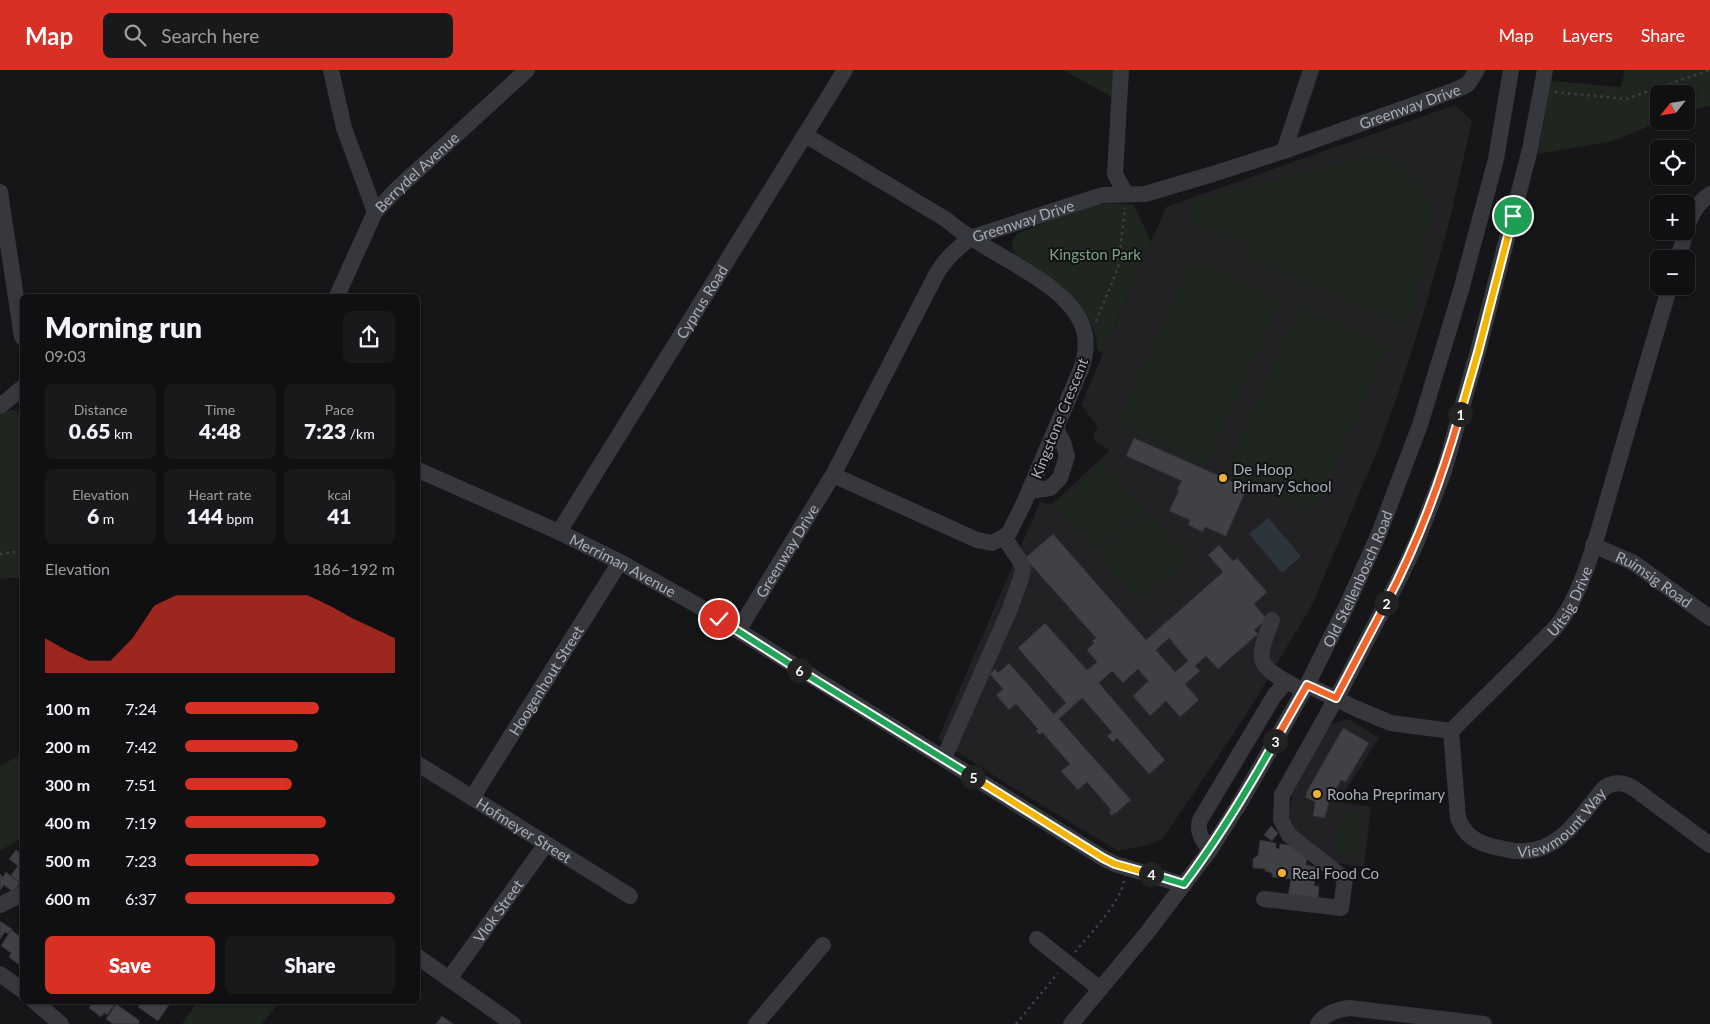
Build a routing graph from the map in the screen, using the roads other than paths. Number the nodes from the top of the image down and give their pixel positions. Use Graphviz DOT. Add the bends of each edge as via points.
graph roads {
  1 [pos="331,70"];
  2 [pos="527,70"];
  3 [pos="845,70"];
  4 [pos="1121,70"];
  5 [pos="1311,70"];
  6 [pos="1477,70"];
  7 [pos="1511,70"];
  8 [pos="1545,70"];
  9 [pos="805,135"];
  10 [pos="1284,151"];
  11 [pos="0,192"];
  12 [pos="1126,194"];
  13 [pos="1710,194"];
  14 [pos="1695,209"];
  15 [pos="375,212"];
  16 [pos="970,238"];
  17 [pos="338,294"];
  18 [pos="1667,295"];
  19 [pos="20,324"];
  20 [pos="20,390"];
  21 [pos="0,406"];
  22 [pos="1056,429"];
  23 [pos="420,471"];
  24 [pos="833,475"];
  25 [pos="1029,502"];
  26 [pos="559,532"];
  27 [pos="1004,537"];
  28 [pos="1593,545"];
  29 [pos="620,562"];
  30 [pos="1710,618"];
  31 [pos="1272,620"];
  32 [pos="738,631"];
  33 [pos="1286,682"];
  34 [pos="1305,688"];
  35 [pos="1336,698"];
  36 [pos="1451,731"];
  37 [pos="944,758"];
  38 [pos="420,765"];
  39 [pos="472,798"];
  40 [pos="546,844"];
  41 [pos="1710,845"];
  42 [pos="1210,850"];
  43 [pos="1184,884"];
  44 [pos="20,895"];
  45 [pos="630,896"];
  46 [pos="1264,899"];
  47 [pos="0,905"];
  48 [pos="1037,939"];
  49 [pos="823,945"];
  50 [pos="420,958"];
  51 [pos="0,974"];
  52 [pos="449,979"];
  53 [pos="20,989"];
  54 [pos="1100,989"];
  55 [pos="38,1004"];
  56 [pos="61,1024"];
  57 [pos="513,1024"];
  58 [pos="756,1024"];
  59 [pos="1071,1024"];
  60 [pos="1318,1024"];
  61 [pos="1484,1024"];
  1 -- 15 [label="street" via="344,128"];
  2 -- 15 [label="street, Berrydel Avenue"];
  3 -- 9 [label="street, Cyprus Road"];
  4 -- 12 [label="street" via="1115,174"];
  5 -- 10 [label="street"];
  6 -- 10 [label="street, Greenway Drive" via="1468,84 1458,89"];
  7 -- 34 [label="street, Old Stellenbosch Road" via="1493,168 1461,290 1420,425 1378,536"];
  8 -- 35 [label="street" via="1530,149 1444,471 1407,564"];
  9 -- 16 [label="street, Kingstone Crescent" via="947,220"];
  9 -- 26 [label="street, Cyprus Road"];
  10 -- 12 [label="street, Greenway Drive" via="1160,190"];
  11 -- 19 [label="street"];
  12 -- 16 [label="street, Greenway Drive" via="1102,196"];
  13 -- 14 [label="street"];
  15 -- 17 [label="street, Berrydel Avenue"];
  16 -- 22 [label="street, Kingstone Crescent" via="1045,283 1073,310 1080,322 1085,334 1085,356"];
  16 -- 24 [label="street, Greenway Drive" via="950,254 937,273"];
  18 -- 28 [label="street, Uitsig Drive"];
  20 -- 21 [label="street"];
  22 -- 25 [label="street, Kingstone Crescent"];
  22 -- 25 [label="street" via="1067,456 1060,478"];
  23 -- 26 [label="street, Merriman Avenue"];
  24 -- 27 [label="street" via="977,540 992,543"];
  24 -- 32 [label="street, Greenway Drive"];
  25 -- 27 [label="street, Kingstone Crescent"];
  26 -- 29 [label="street, Merriman Avenue"];
  27 -- 37 [label="street" via="1020,561 1022,575"];
  28 -- 30 [label="street, Ruimsig Road" via="1634,563"];
  28 -- 36 [label="street, Uitsig Drive" via="1565,617"];
  29 -- 32 [label="street, Merriman Avenue"];
  29 -- 39 [label="street, Hoogenhout Street"];
  31 -- 33 [label="street" via="1261,652 1262,660 1271,673"];
  32 -- 37 [label="street, Merriman Avenue"];
  33 -- 34 [label="street"];
  33 -- 42 [label="street" via="1274,696 1200,820 1198,830"];
  34 -- 35 [label="street"];
  34 -- 42 [label="street, Old Stellenbosch Road"];
  35 -- 36 [label="street" via="1391,723"];
  35 -- 46 [label="street" via="1282,795 1282,820 1289,836 1345,879 1341,908"];
  36 -- 41 [label="street, Viewmount Way" via="1458,818 1462,828 1475,841 1517,851 1550,846 1565,835 1604,788 1616,783 1629,785"];
  37 -- 43 [label="street, Merriman Avenue" via="1103,858"];
  38 -- 39 [label="street, Hofmeyer Street"];
  39 -- 40 [label="street, Hofmeyer Street"];
  40 -- 45 [label="street, Hofmeyer Street"];
  40 -- 52 [label="street, Vlok Street"];
  42 -- 43 [label="street, Old Stellenbosch Road"];
  43 -- 54 [label="street, Old Stellenbosch Road"];
  44 -- 47 [label="street"];
  48 -- 54 [label="street"];
  49 -- 58 [label="street"];
  50 -- 52 [label="street"];
  51 -- 53 [label="street"];
  52 -- 57 [label="street"];
  54 -- 59 [label="street, Old Stellenbosch Road"];
  55 -- 56 [label="street"];
  60 -- 61 [label="street" via="1328,1013 1349,1008"];
}
